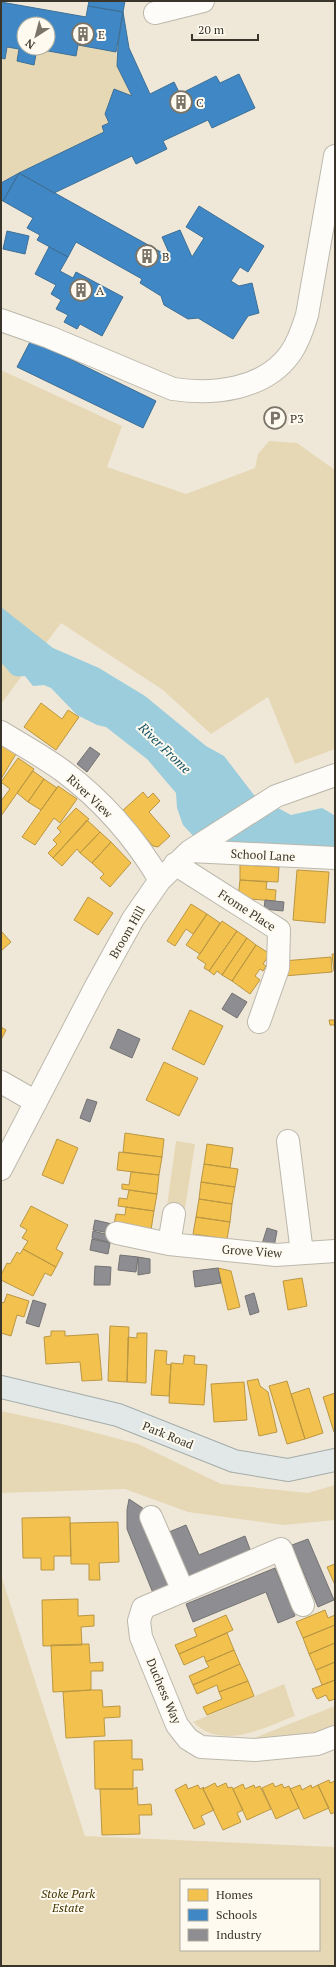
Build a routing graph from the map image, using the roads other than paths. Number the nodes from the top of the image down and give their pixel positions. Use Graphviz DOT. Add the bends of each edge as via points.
graph roads {
  1 [pos="203,1"];
  2 [pos="154,13"];
  3 [pos="335,156"];
  4 [pos="1,320"];
  5 [pos="1,732"];
  6 [pos="335,775"];
  7 [pos="189,853"];
  8 [pos="335,858"];
  9 [pos="160,880"];
  10 [pos="259,1022"];
  11 [pos="1,1082"];
  12 [pos="36,1102"];
  13 [pos="288,1141"];
  14 [pos="1,1169"];
  15 [pos="174,1214"];
  16 [pos="117,1233"];
  17 [pos="169,1244"];
  18 [pos="335,1251"];
  19 [pos="302,1253"];
  20 [pos="1,1387"];
  21 [pos="335,1460"];
  22 [pos="151,1517"];
  23 [pos="183,1591"];
  24 [pos="303,1605"];
  25 [pos="335,1737"];
  1 -- 2 [label="street"];
  3 -- 4 [label="street" via="307,315 290,354 271,373 258,380 231,389 214,391 188,392 172,389 49,337"];
  5 -- 9 [label="street, River View" via="63,771 97,800 128,832"];
  6 -- 7 [label="street, Broom Hill" via="276,796"];
  7 -- 8 [label="street, School Lane"];
  7 -- 9 [label="street, Broom Hill"];
  7 -- 10 [label="street, Frome Place" via="279,930 278,968"];
  9 -- 12 [label="street, Broom Hill" via="133,919"];
  11 -- 12 [label="street"];
  12 -- 14 [label="street, Broom Hill"];
  13 -- 19 [label="street"];
  15 -- 17 [label="street"];
  16 -- 17 [label="street, Grove View"];
  17 -- 19 [label="street, Grove View" via="276,1255"];
  18 -- 19 [label="street, Grove View"];
  20 -- 21 [label="main road, Park Road" via="118,1415 234,1461 288,1470"];
  22 -- 23 [label="street"];
  23 -- 24 [label="street" via="281,1549"];
  23 -- 25 [label="street, Duchess Way" via="143,1608 139,1622 140,1637 177,1725 188,1739 201,1747 255,1750 317,1744"];
}
